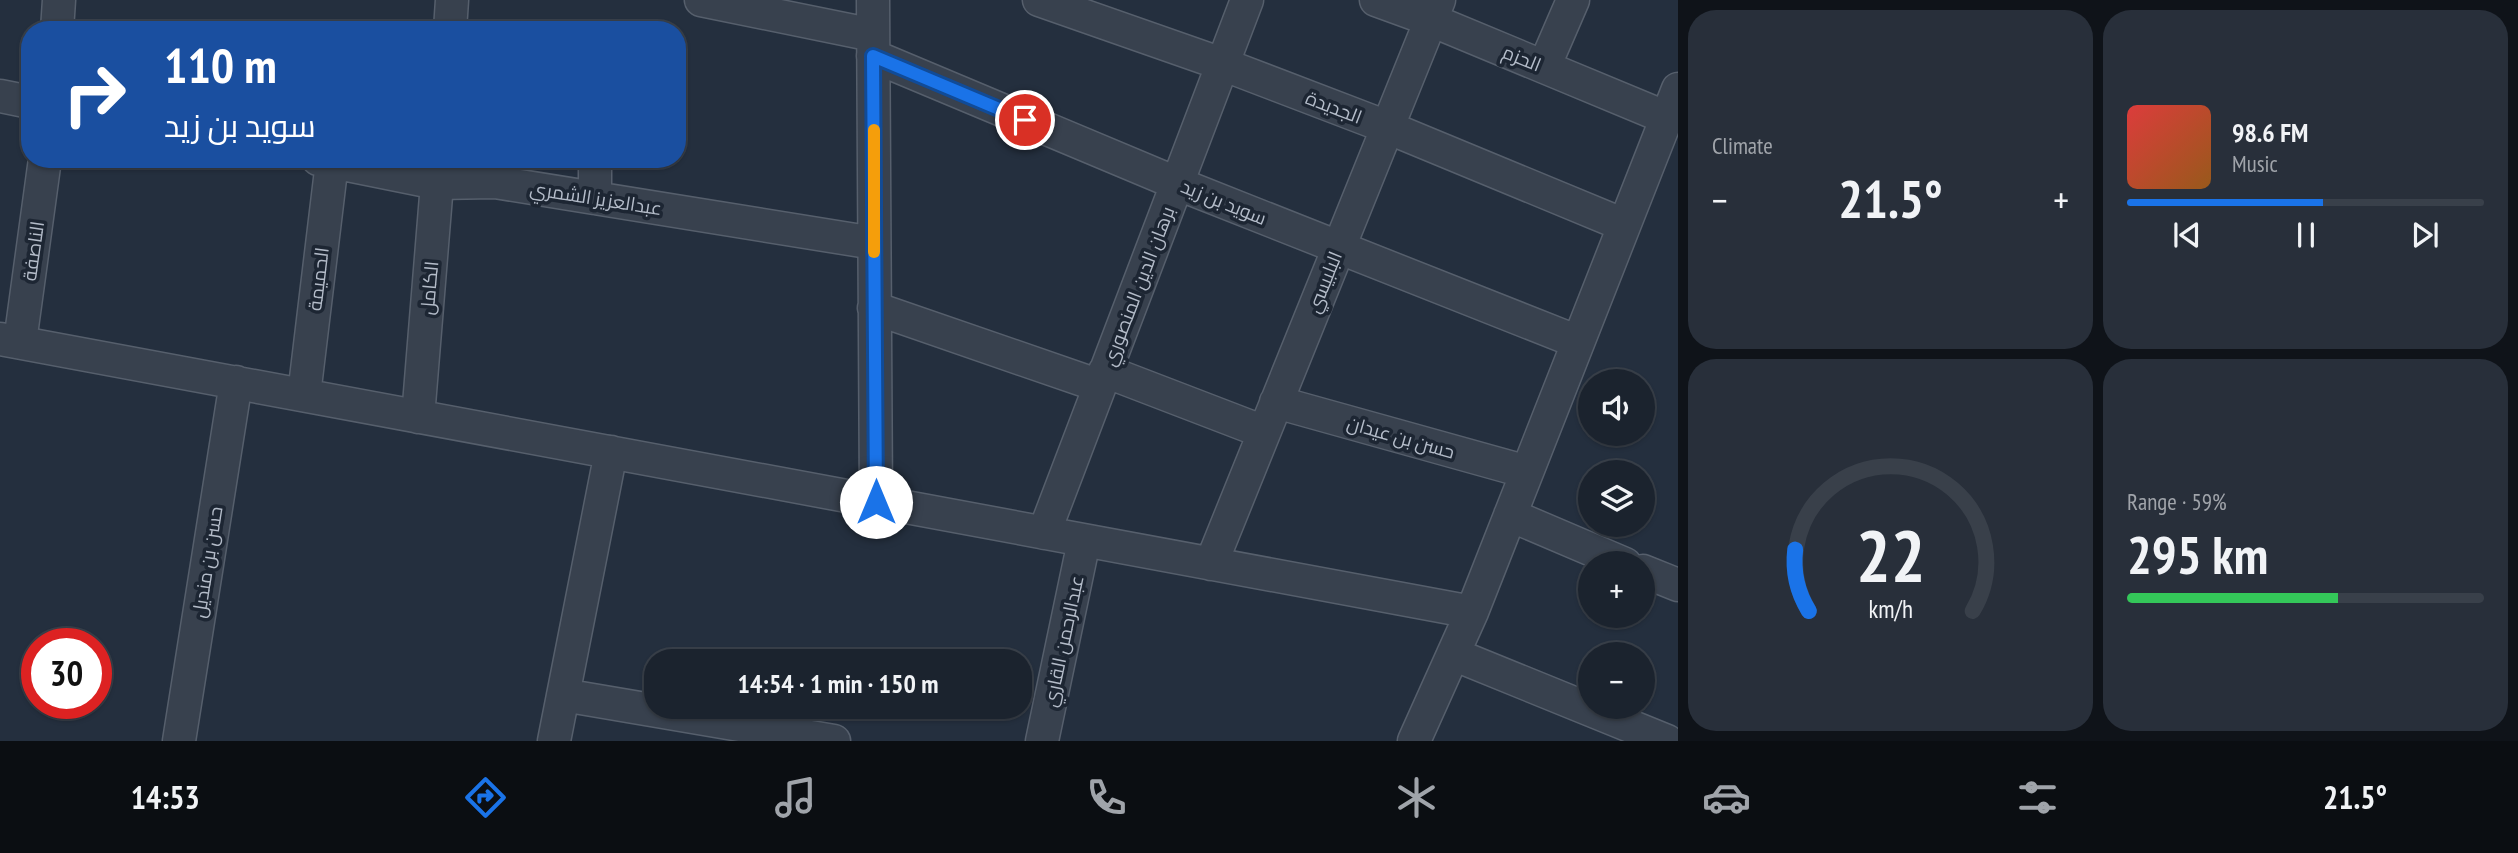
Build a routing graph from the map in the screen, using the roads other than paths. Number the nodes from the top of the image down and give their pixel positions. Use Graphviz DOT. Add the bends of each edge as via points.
graph roads {
  1 [pos="59,0"];
  2 [pos="452,0"];
  3 [pos="701,0"];
  4 [pos="873,0"];
  5 [pos="1039,0"];
  6 [pos="1247,0"];
  7 [pos="1376,0"];
  8 [pos="1573,0"];
  9 [pos="1435,10"];
  10 [pos="58,21"];
  11 [pos="451,21"];
  12 [pos="873,46"];
  13 [pos="1222,64"];
  14 [pos="1544,67"];
  15 [pos="1678,89"];
  16 [pos="0,96"];
  17 [pos="21,100"];
  18 [pos="1667,118"];
  19 [pos="1387,127"];
  20 [pos="43,168"];
  21 [pos="324,168"];
  22 [pos="404,168"];
  23 [pos="595,168"];
  24 [pos="438,171"];
  25 [pos="1176,183"];
  26 [pos="595,198"];
  27 [pos="1624,225"];
  28 [pos="874,243"];
  29 [pos="1338,247"];
  30 [pos="874,308"];
  31 [pos="10,341"];
  32 [pos="1578,342"];
  33 [pos="1103,378"];
  34 [pos="236,382"];
  35 [pos="304,395"];
  36 [pos="1276,402"];
  37 [pos="418,416"];
  38 [pos="1264,432"];
  39 [pos="611,452"];
  40 [pos="1527,472"];
  41 [pos="876,502"];
  42 [pos="1510,515"];
  43 [pos="1044,533"];
  44 [pos="1084,541"];
  45 [pos="1594,551"];
  46 [pos="1211,564"];
  47 [pos="1655,576"];
  48 [pos="1678,585"];
  49 [pos="1472,612"];
  50 [pos="1453,654"];
  51 [pos="563,695"];
  52 [pos="179,741"];
  53 [pos="554,741"];
  54 [pos="834,741"];
  55 [pos="1042,741"];
  56 [pos="1414,741"];
  57 [pos="1667,741"];
  1 -- 10 [label="street"];
  2 -- 11 [label="street"];
  3 -- 12 [label="street, سويد بن زيد"];
  4 -- 12 [label="street"];
  5 -- 13 [label="street, الجديدة"];
  6 -- 13 [label="street, برهان الدين المنصوري"];
  7 -- 9 [label="street, الحزم"];
  8 -- 14 [label="street"];
  9 -- 14 [label="street, الحزم"];
  9 -- 19 [label="street, البلبيسي"];
  12 -- 25 [label="street, سويد بن زيد"];
  12 -- 28 [label="street"];
  13 -- 19 [label="street, الجديدة"];
  13 -- 25 [label="street, برهان الدين المنصوري"];
  14 -- 18 [label="street, الحزم"];
  15 -- 18 [label="street"];
  16 -- 17 [label="street"];
  18 -- 27 [label="street"];
  19 -- 27 [label="street, الجديدة"];
  19 -- 29 [label="street, البلبيسي"];
  20 -- 31 [label="street, الناصفة"];
  21 -- 35 [label="street, الحميمة"];
  22 -- 24 [label="street, عبدالعزيز الشمري"];
  23 -- 26 [label="street"];
  24 -- 26 [label="street, عبدالعزيز الشمري"];
  24 -- 37 [label="street, الكامل"];
  25 -- 29 [label="street, سويد بن زيد"];
  25 -- 33 [label="street, برهان الدين المنصوري"];
  26 -- 28 [label="street, عبدالعزيز الشمري"];
  27 -- 32 [label="street"];
  28 -- 30 [label="street"];
  29 -- 32 [label="street, سويد بن زيد"];
  29 -- 36 [label="street, البلبيسي"];
  30 -- 33 [label="street"];
  30 -- 41 [label="street"];
  31 -- 34 [label="street"];
  32 -- 40 [label="street"];
  33 -- 38 [label="street"];
  33 -- 43 [label="street, برهان الدين المنصوري"];
  34 -- 35 [label="street"];
  34 -- 52 [label="street, حسن بن منديل"];
  35 -- 37 [label="street"];
  36 -- 38 [label="street, البلبيسي"];
  36 -- 40 [label="street, حسن بن عيدان"];
  37 -- 39 [label="street"];
  38 -- 46 [label="street, البلبيسي"];
  39 -- 41 [label="street"];
  39 -- 51 [label="street"];
  40 -- 42 [label="street"];
  41 -- 43 [label="street"];
  42 -- 45 [label="street"];
  42 -- 49 [label="street"];
  43 -- 44 [label="street"];
  44 -- 46 [label="street"];
  44 -- 55 [label="street, عبدالرحمن القاري"];
  46 -- 49 [label="street"];
  47 -- 48 [label="street"];
  49 -- 50 [label="street"];
  50 -- 56 [label="street"];
  50 -- 57 [label="street"];
  51 -- 53 [label="street"];
  51 -- 54 [label="street"];
}
